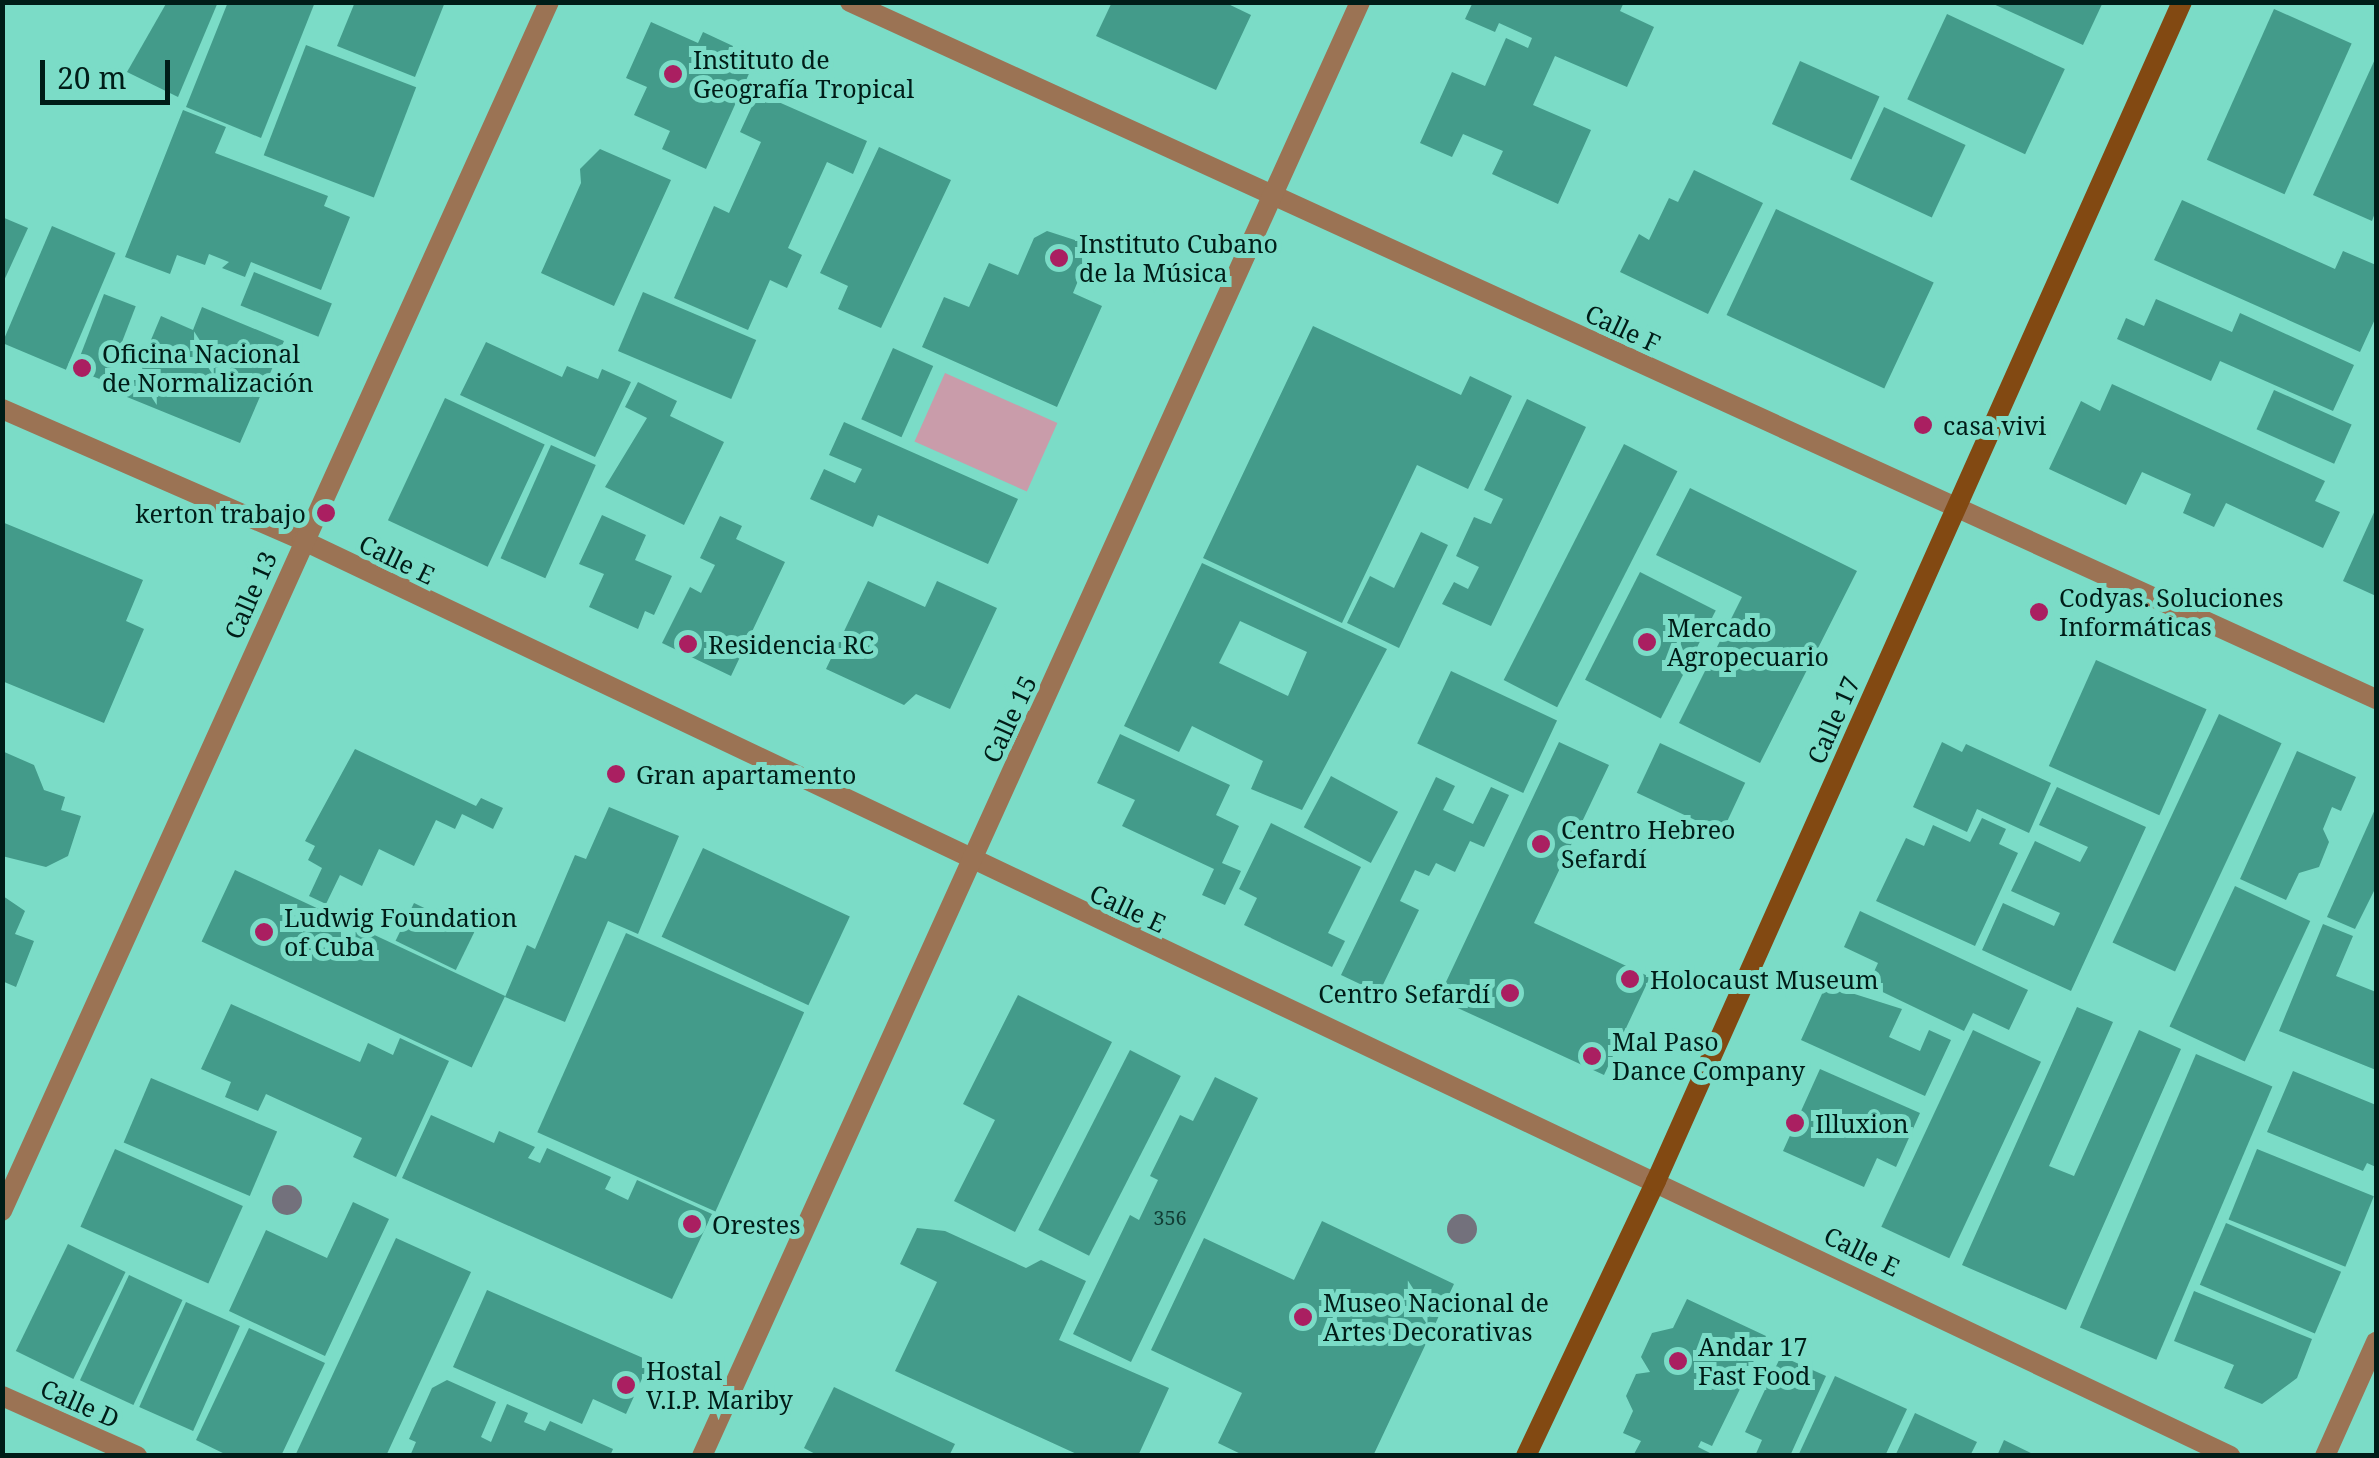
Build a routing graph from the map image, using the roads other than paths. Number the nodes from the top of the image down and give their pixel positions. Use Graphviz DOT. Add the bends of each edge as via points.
graph roads {
  1 [pos="549,2"];
  2 [pos="850,2"];
  3 [pos="1360,2"];
  4 [pos="2182,2"];
  5 [pos="1275,197"];
  6 [pos="2,409"];
  7 [pos="1954,506"];
  8 [pos="302,540"];
  9 [pos="2376,699"];
  10 [pos="971,862"];
  11 [pos="1656,1181"];
  12 [pos="2,1211"];
  13 [pos="2376,1342"];
  14 [pos="2,1396"];
  15 [pos="137,1456"];
  16 [pos="702,1456"];
  17 [pos="1526,1456"];
  18 [pos="2230,1456"];
  19 [pos="2325,1456"];
  1 -- 8 [label="street, Calle 13"];
  2 -- 5 [label="street, Calle F"];
  3 -- 5 [label="street, Calle 15"];
  4 -- 7 [label="street, Calle 17"];
  5 -- 7 [label="street, Calle F"];
  5 -- 10 [label="street, Calle 15"];
  6 -- 8 [label="street, Calle E"];
  7 -- 9 [label="street, Calle F"];
  7 -- 11 [label="street, Calle 17"];
  8 -- 10 [label="street, Calle E"];
  8 -- 12 [label="street, Calle 13"];
  10 -- 11 [label="street, Calle E"];
  10 -- 16 [label="street, Calle 15"];
  11 -- 17 [label="street, Calle 17"];
  11 -- 18 [label="street, Calle E"];
  13 -- 19 [label="street"];
  14 -- 15 [label="street, Calle D"];
}
